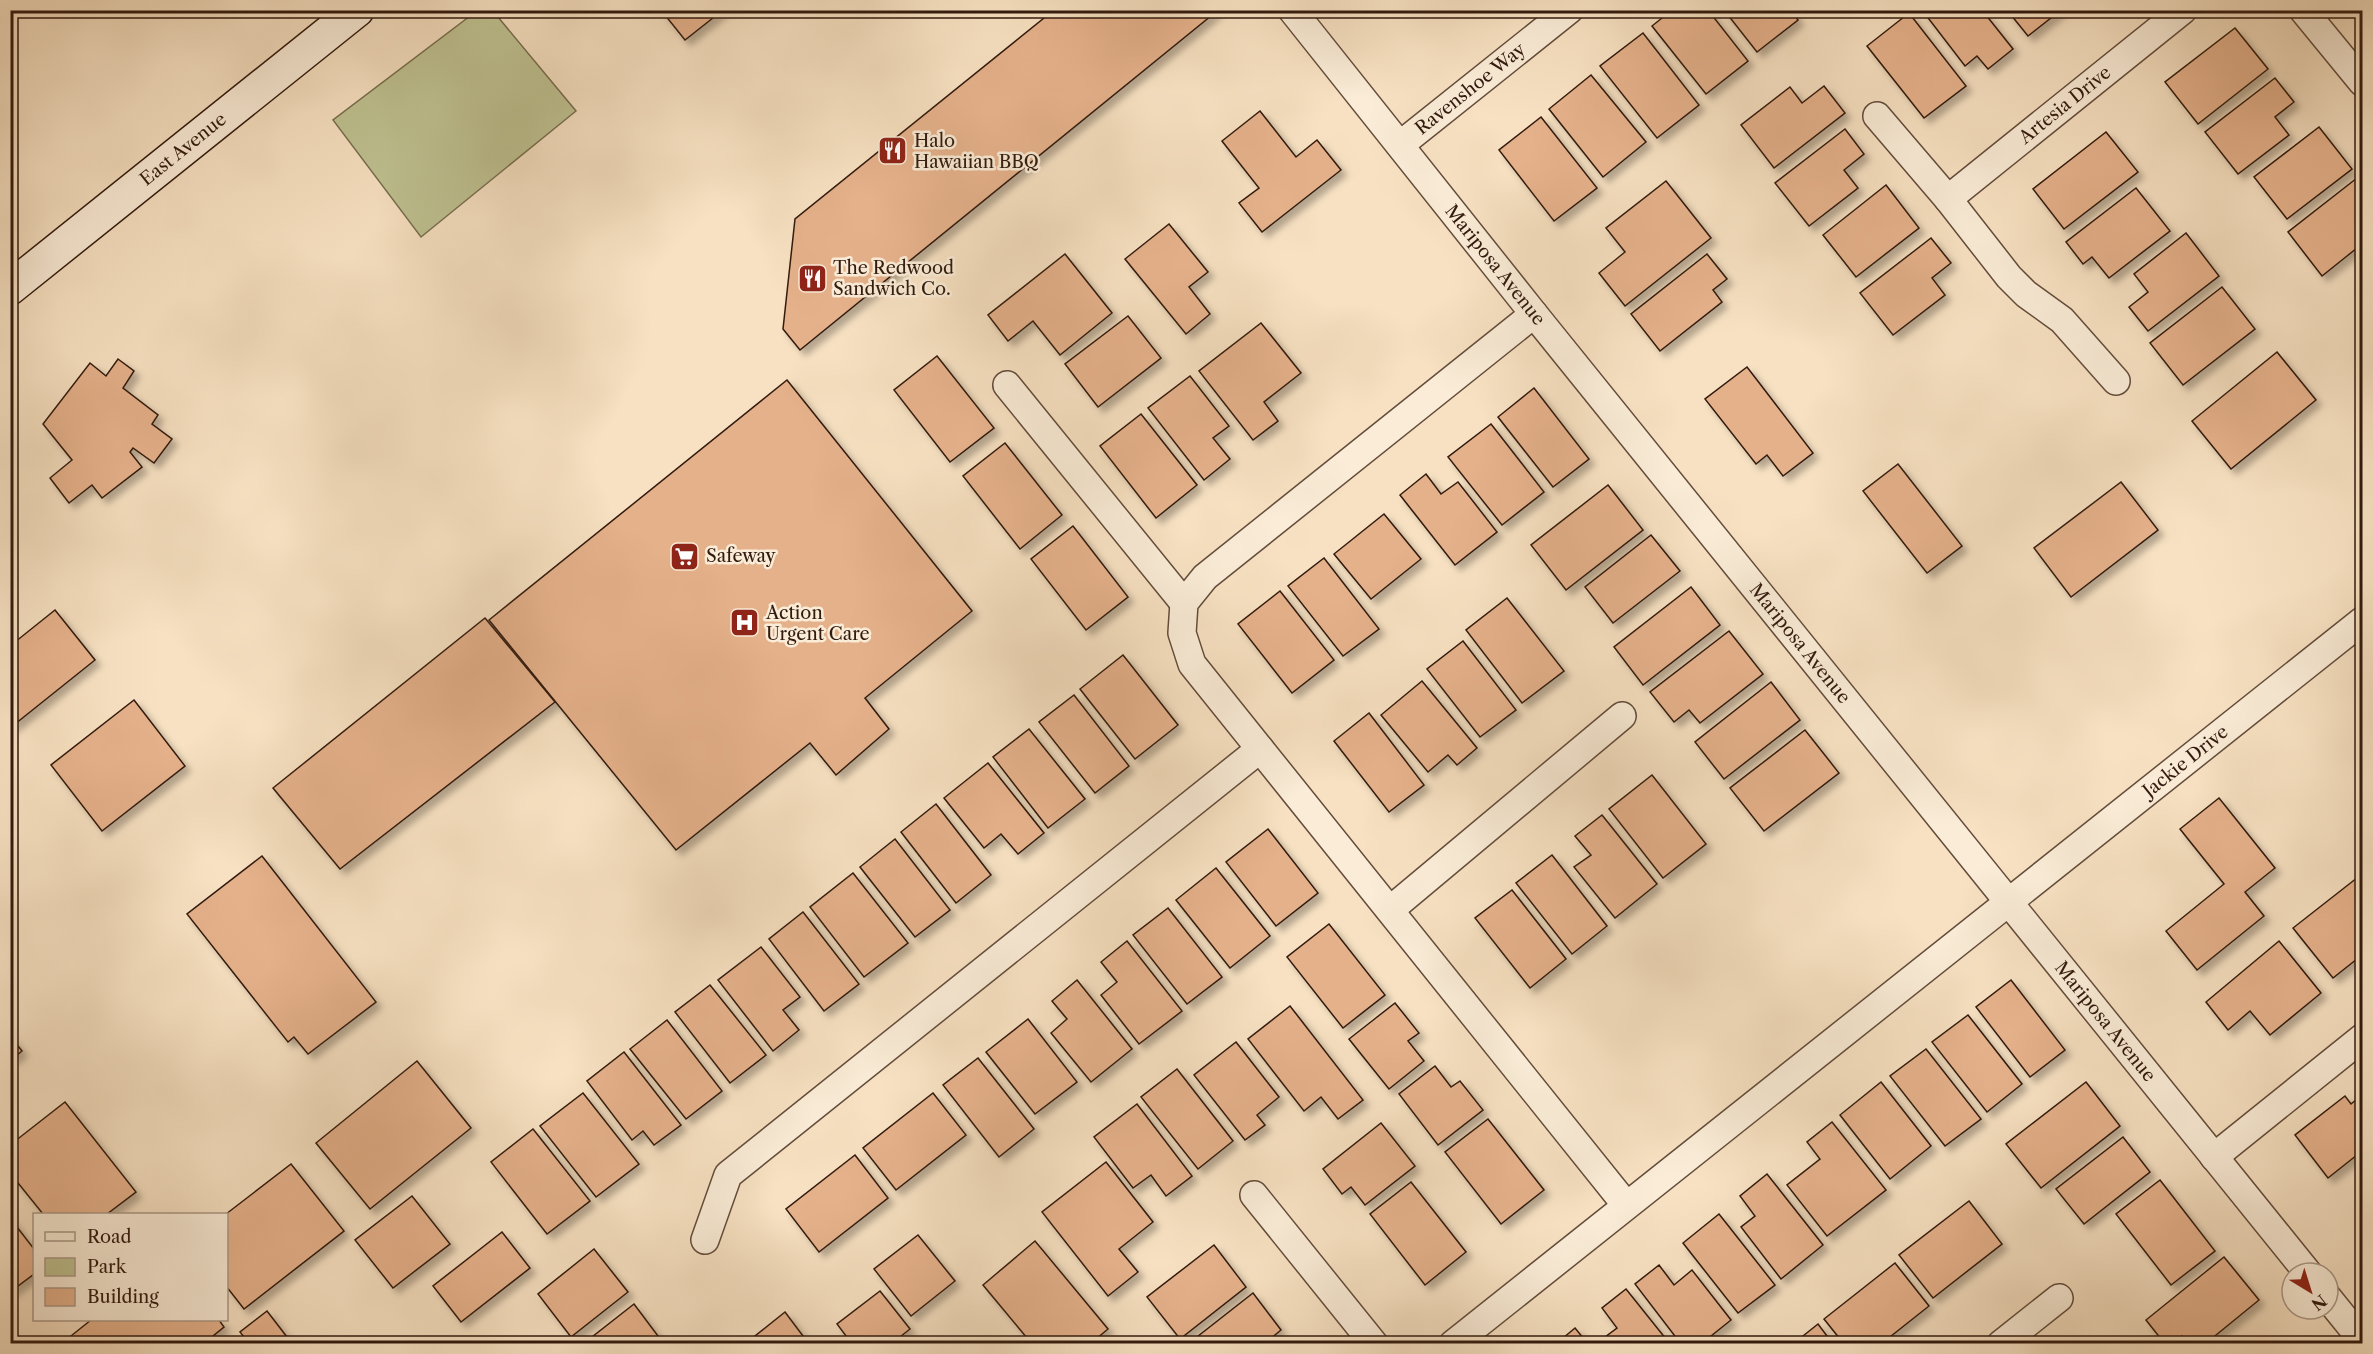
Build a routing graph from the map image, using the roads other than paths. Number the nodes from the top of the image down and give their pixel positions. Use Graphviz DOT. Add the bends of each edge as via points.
graph roads {
  1 [pos="357,10"];
  2 [pos="1293,10"];
  3 [pos="1569,10"];
  4 [pos="2183,10"];
  5 [pos="2303,10"];
  6 [pos="2362,82"];
  7 [pos="1877,116"];
  8 [pos="1400,145"];
  9 [pos="1948,199"];
  10 [pos="10,288"];
  11 [pos="1534,314"];
  12 [pos="2116,381"];
  13 [pos="1007,385"];
  14 [pos="1184,603"];
  15 [pos="2362,621"];
  16 [pos="1622,716"];
  17 [pos="1260,749"];
  18 [pos="2008,902"];
  19 [pos="1390,910"];
  20 [pos="2362,1038"];
  21 [pos="2214,1157"];
  22 [pos="1254,1196"];
  23 [pos="1626,1205"];
  24 [pos="705,1240"];
  25 [pos="2298,1261"];
  26 [pos="2059,1298"];
  27 [pos="2340,1313"];
  28 [pos="2362,1340"];
  29 [pos="1374,1344"];
  30 [pos="1453,1344"];
  31 [pos="2001,1344"];
  1 -- 10 [label="main road, East Avenue"];
  2 -- 8 [label="street, Mariposa Avenue"];
  3 -- 8 [label="street, Ravenshoe Way"];
  4 -- 9 [label="street, Artesia Drive"];
  5 -- 6 [label="street"];
  7 -- 9 [label="street"];
  8 -- 11 [label="street, Mariposa Avenue"];
  9 -- 12 [label="street" via="2009,277 2062,320"];
  11 -- 14 [label="street" via="1205,577"];
  11 -- 18 [label="street, Mariposa Avenue"];
  13 -- 14 [label="street"];
  14 -- 17 [label="street" via="1182,633 1192,664"];
  15 -- 18 [label="street, Jackie Drive"];
  16 -- 19 [label="street"];
  17 -- 19 [label="street"];
  17 -- 24 [label="street" via="728,1175"];
  18 -- 21 [label="street, Mariposa Avenue"];
  18 -- 23 [label="street, Jackie Drive"];
  19 -- 23 [label="street"];
  20 -- 21 [label="street"];
  21 -- 25 [label="street, Mariposa Avenue"];
  22 -- 29 [label="street"];
  23 -- 30 [label="street, Jackie Drive"];
  26 -- 31 [label="street"];
  27 -- 28 [label="street"];
}
